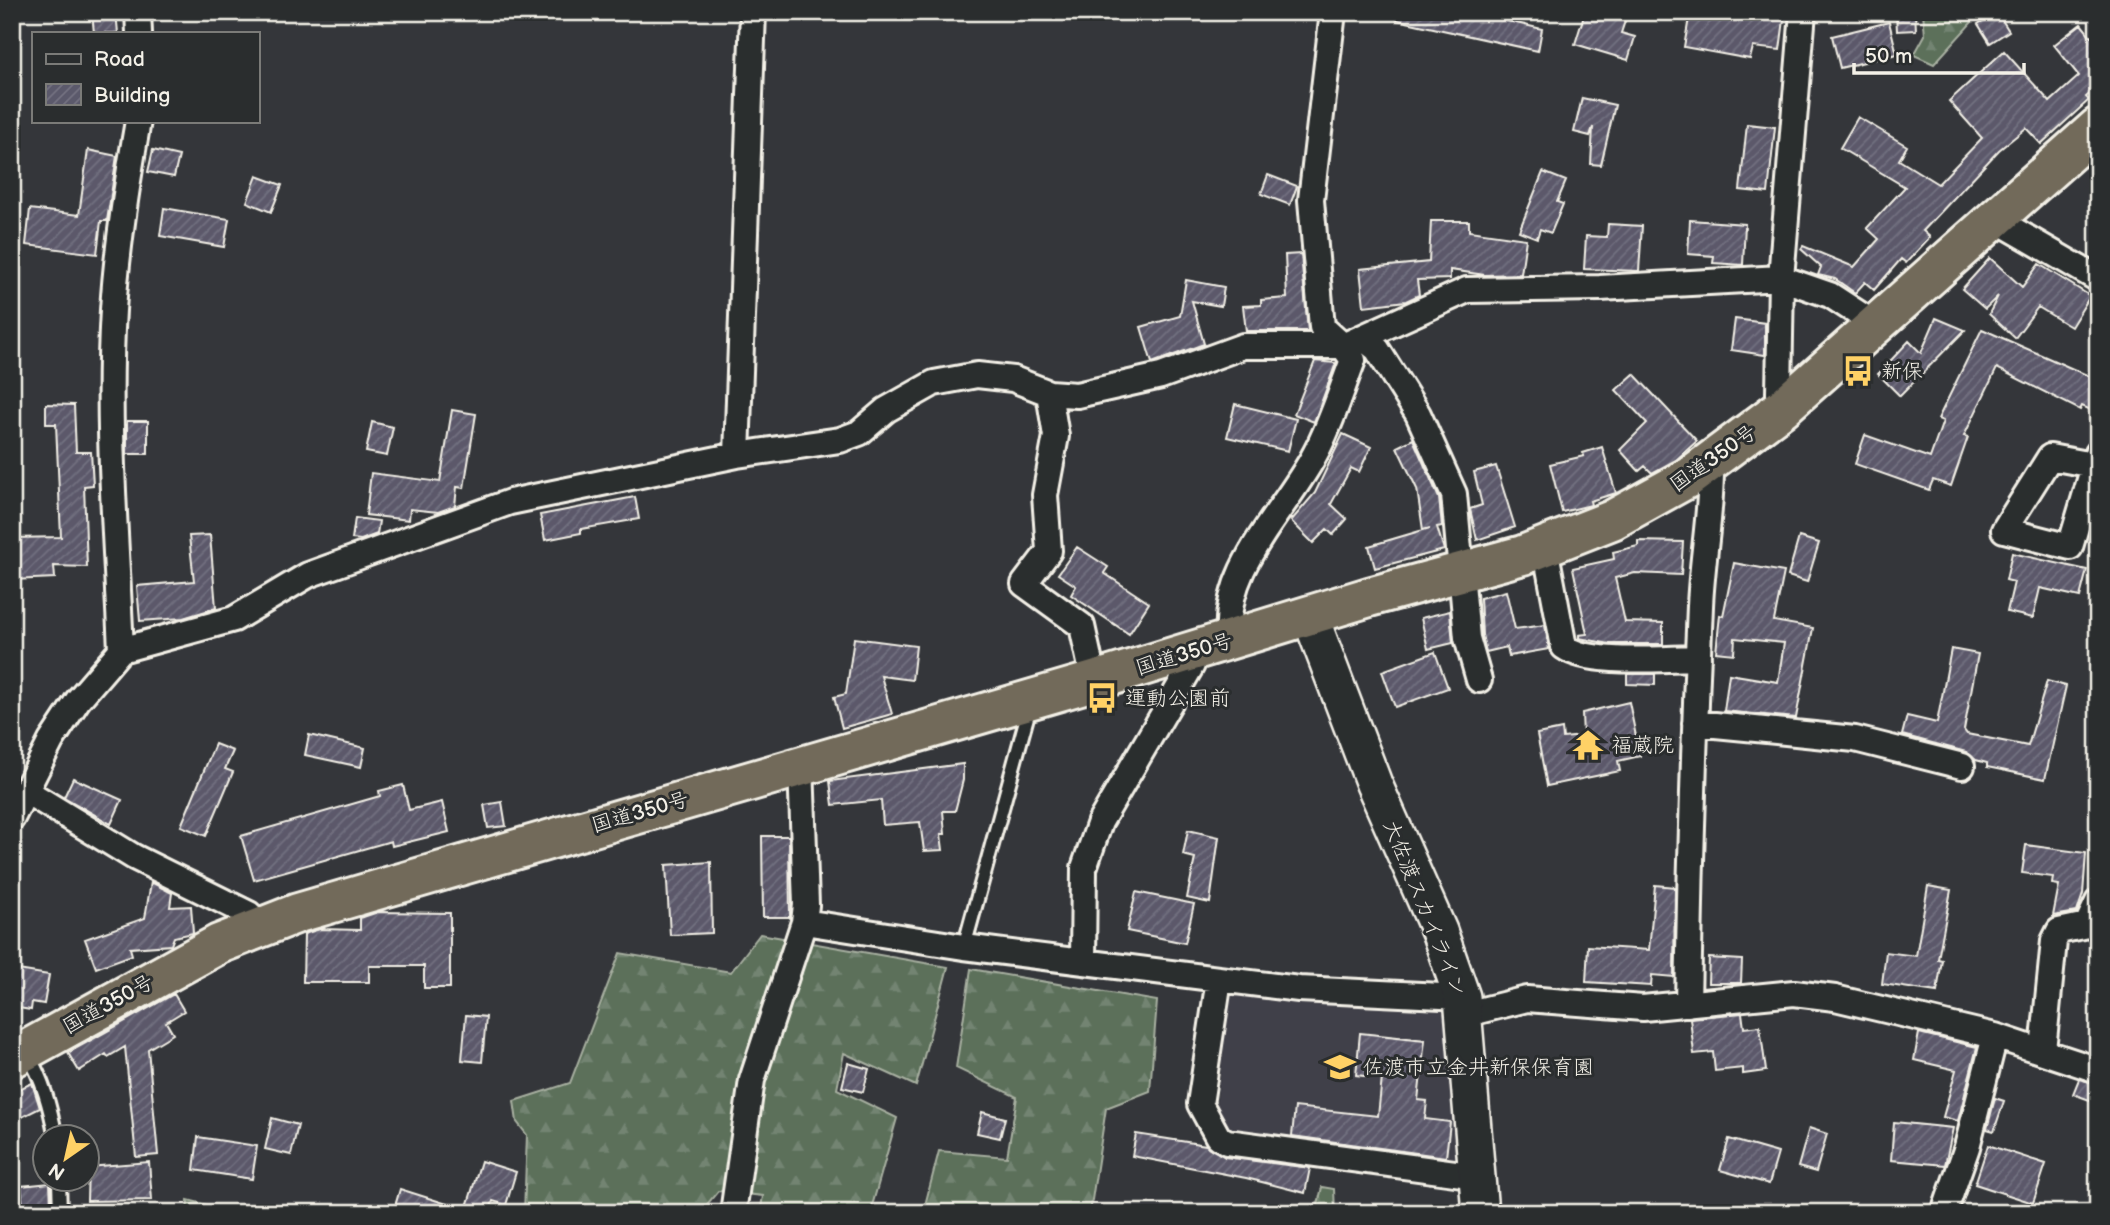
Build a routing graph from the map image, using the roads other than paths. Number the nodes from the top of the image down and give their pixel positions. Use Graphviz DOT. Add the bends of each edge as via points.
graph roads {
  1 [pos="138,12"];
  2 [pos="753,12"];
  3 [pos="1333,12"];
  4 [pos="1803,12"];
  5 [pos="139,32"];
  6 [pos="138,122"];
  7 [pos="2098,127"];
  8 [pos="1993,218"];
  9 [pos="1781,278"];
  10 [pos="2098,279"];
  11 [pos="1876,325"];
  12 [pos="1354,342"];
  13 [pos="1049,393"];
  14 [pos="1782,408"];
  15 [pos="737,455"];
  16 [pos="1711,463"];
  17 [pos="1545,547"];
  18 [pos="1459,572"];
  19 [pos="1310,616"];
  20 [pos="1230,640"];
  21 [pos="121,650"];
  22 [pos="1192,651"];
  23 [pos="1698,658"];
  24 [pos="1479,680"];
  25 [pos="1094,681"];
  26 [pos="1031,699"];
  27 [pos="1695,723"];
  28 [pos="801,765"];
  29 [pos="1962,766"];
  30 [pos="26,791"];
  31 [pos="12,818"];
  32 [pos="2098,902"];
  33 [pos="804,922"];
  34 [pos="262,926"];
  35 [pos="964,947"];
  36 [pos="1083,962"];
  37 [pos="1219,979"];
  38 [pos="1688,1004"];
  39 [pos="1464,1006"];
  40 [pos="1995,1036"];
  41 [pos="2043,1050"];
  42 [pos="19,1054"];
  43 [pos="2098,1070"];
  44 [pos="53,1124"];
  45 [pos="1478,1176"];
  46 [pos="59,1194"];
  47 [pos="60,1213"];
  48 [pos="733,1213"];
  49 [pos="1480,1213"];
  50 [pos="1944,1213"];
  1 -- 5 [label="street"];
  2 -- 15 [label="street"];
  3 -- 12 [label="street" via="1311,200 1322,327"];
  4 -- 9 [label="street"];
  6 -- 21 [label="street" via="113,310 111,425"];
  7 -- 8 [label="highway, 国道350号"];
  8 -- 10 [label="street"];
  8 -- 11 [label="highway, 国道350号"];
  9 -- 11 [label="street" via="1830,295"];
  9 -- 12 [label="street" via="1466,290"];
  9 -- 14 [label="street"];
  11 -- 14 [label="highway, 国道350号"];
  12 -- 13 [label="street" via="1242,346 1119,387 1077,395"];
  12 -- 18 [label="street" via="1377,349 1418,414 1454,494"];
  12 -- 20 [label="street" via="1353,360 1315,454 1245,566 1227,623"];
  13 -- 15 [label="street" via="1013,379 977,374 934,383 886,410 859,433 840,440"];
  13 -- 25 [label="street" via="1056,436 1045,495 1049,551 1024,584 1082,626"];
  14 -- 16 [label="highway, 国道350号"];
  15 -- 21 [label="street" via="509,502 308,575 234,618"];
  16 -- 17 [label="highway, 国道350号" via="1612,520"];
  16 -- 23 [label="street"];
  17 -- 18 [label="highway, 国道350号"];
  17 -- 23 [label="street" via="1564,647 1589,657"];
  18 -- 19 [label="highway, 国道350号"];
  18 -- 24 [label="street" via="1467,638"];
  19 -- 20 [label="highway, 国道350号"];
  19 -- 39 [label="street, 大佐渡スカイライン" via="1374,784 1439,931"];
  20 -- 22 [label="highway, 国道350号"];
  21 -- 30 [label="street" via="78,700"];
  22 -- 25 [label="highway, 国道350号"];
  22 -- 36 [label="street" via="1192,665 1100,822 1084,868"];
  23 -- 27 [label="street"];
  25 -- 26 [label="highway, 国道350号"];
  26 -- 28 [label="highway, 国道350号"];
  26 -- 35 [label="lane"];
  27 -- 29 [label="street" via="1855,739"];
  27 -- 38 [label="street"];
  28 -- 33 [label="street"];
  28 -- 34 [label="highway, 国道350号"];
  30 -- 31 [label="street"];
  30 -- 34 [label="street" via="134,857 249,914"];
  32 -- 41 [label="street" via="2087,925 2059,931 2054,941"];
  33 -- 35 [label="street"];
  33 -- 48 [label="street" via="752,1080"];
  34 -- 42 [label="highway, 国道350号" via="219,944"];
  35 -- 36 [label="street"];
  36 -- 37 [label="street"];
  37 -- 39 [label="street"];
  37 -- 45 [label="street" via="1200,1104 1218,1137 1227,1142"];
  38 -- 39 [label="street" via="1643,1008 1527,999"];
  38 -- 40 [label="street" via="1794,993 1835,998"];
  39 -- 45 [label="street, 大佐渡スカイライン"];
  40 -- 41 [label="street"];
  40 -- 50 [label="street" via="1967,1147"];
  41 -- 43 [label="street"];
  42 -- 44 [label="lane" via="40,1074"];
  45 -- 49 [label="street, 大佐渡スカイライン"];
  46 -- 47 [label="lane"];
}
